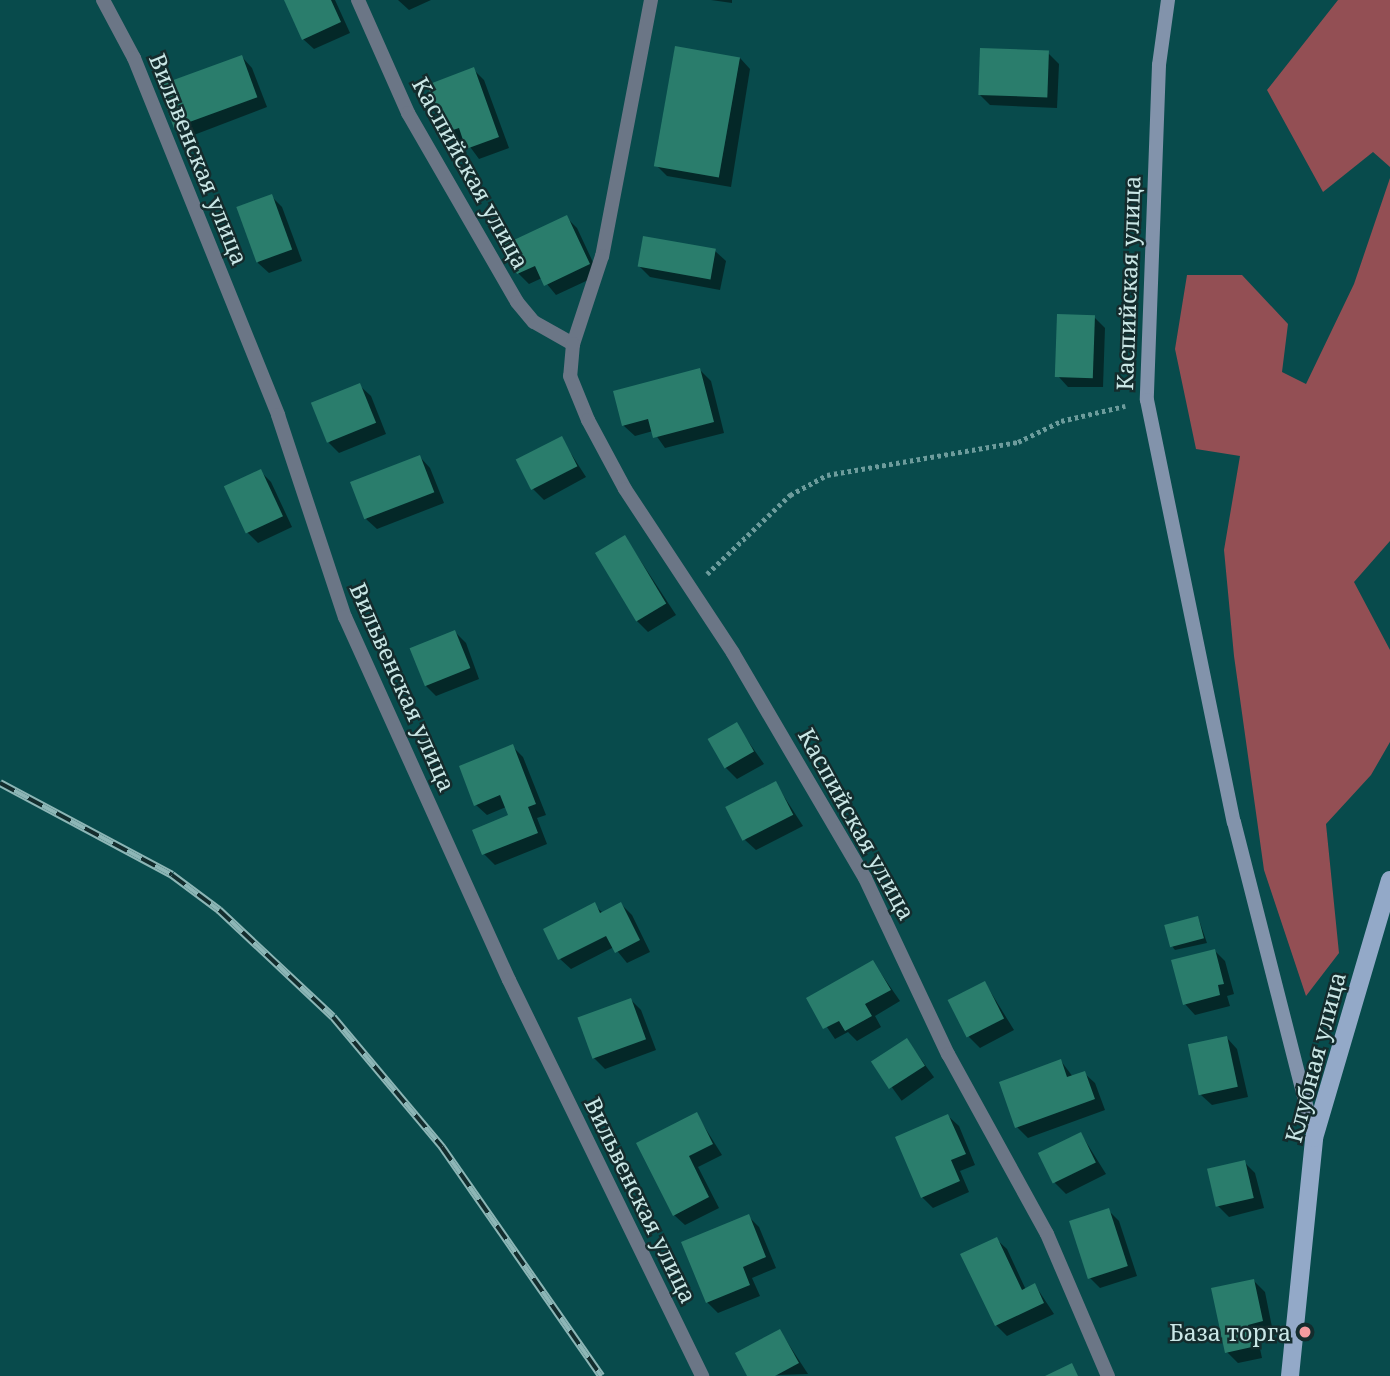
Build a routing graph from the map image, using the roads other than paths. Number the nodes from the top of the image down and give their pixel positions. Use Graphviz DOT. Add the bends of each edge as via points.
graph roads {
  1 [pos="103,0"];
  2 [pos="358,0"];
  3 [pos="651,0"];
  4 [pos="1168,0"];
  5 [pos="573,345"];
  6 [pos="1390,880"];
  7 [pos="1314,1138"];
  8 [pos="702,1376"];
  9 [pos="1108,1376"];
  10 [pos="1290,1376"];
  1 -- 8 [label="street, Вильвенская улица" via="134,58 278,415 345,617 509,980"];
  2 -- 5 [label="street, Каспийская улица" via="408,113 517,302 534,323"];
  3 -- 5 [label="street, Каспийская улица" via="603,256"];
  4 -- 7 [label="street, Каспийская улица" via="1159,65 1147,400 1234,822"];
  5 -- 9 [label="street, Каспийская улица" via="570,376 588,420 625,489 691,589 865,878 948,1054 1047,1234"];
  6 -- 7 [label="main road, Клубная улица"];
  7 -- 10 [label="main road, Клубная улица"];
}
